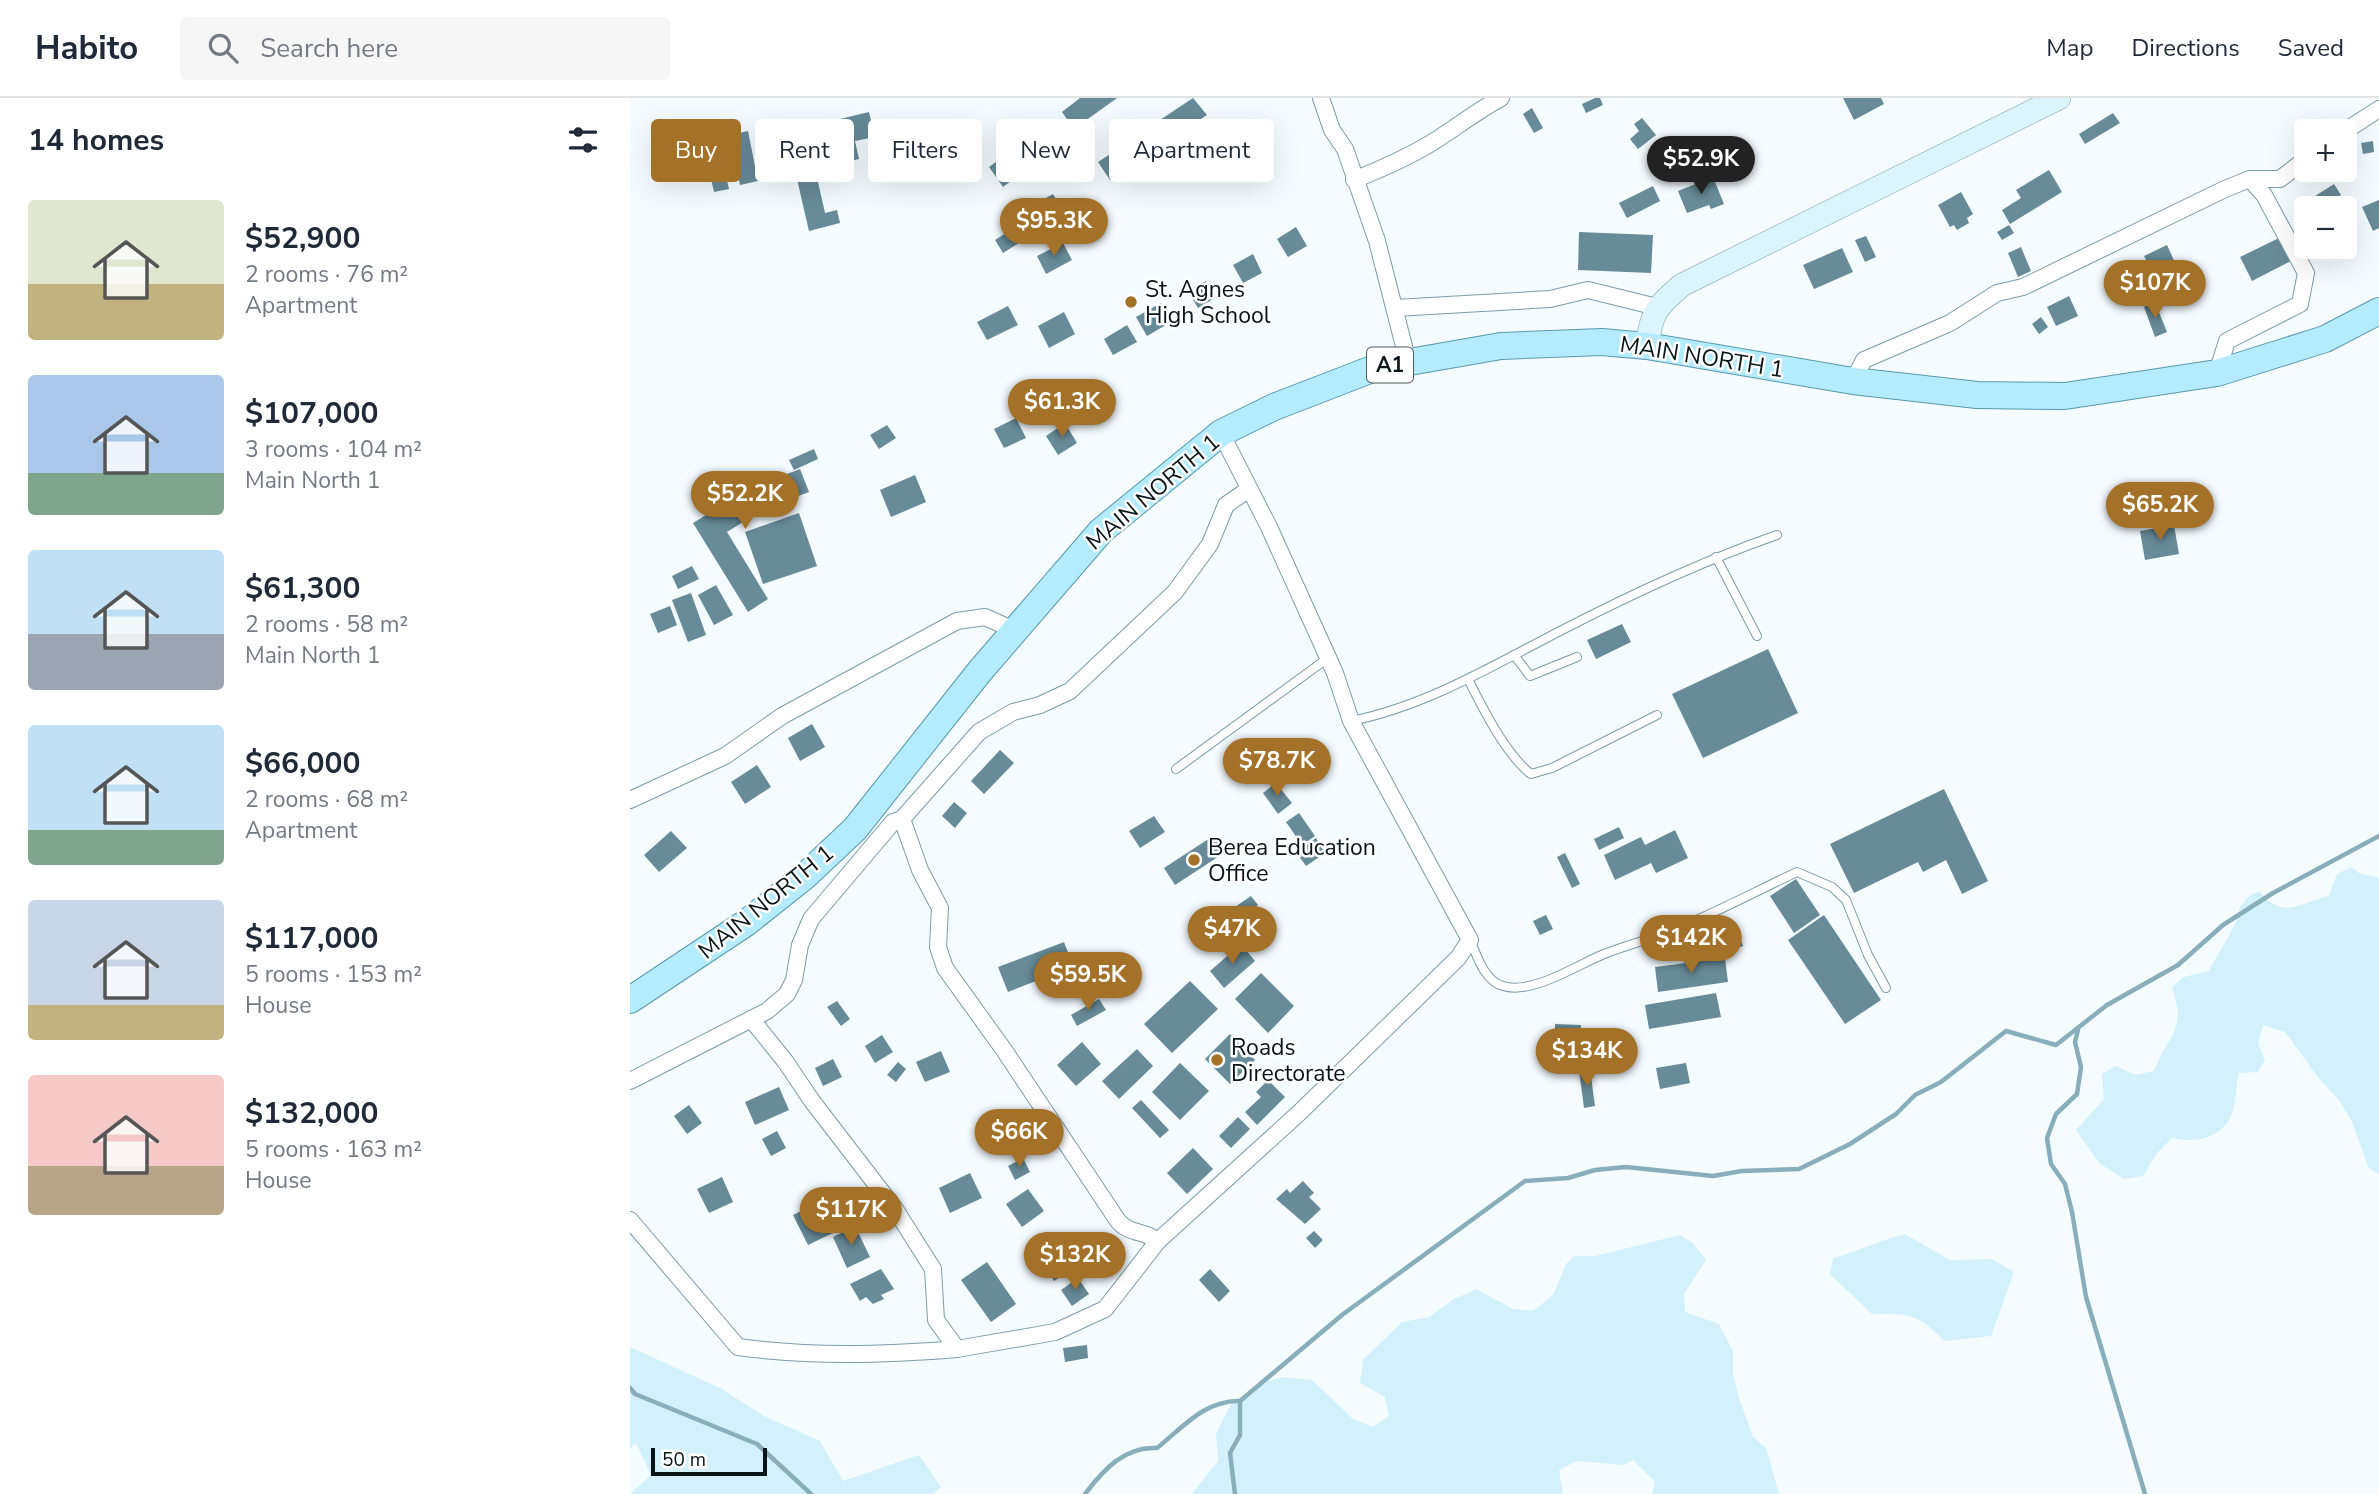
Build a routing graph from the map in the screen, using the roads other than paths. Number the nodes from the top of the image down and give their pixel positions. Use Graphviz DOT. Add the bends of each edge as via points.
graph roads {
  1 [pos="1321,98"];
  2 [pos="1501,98"];
  3 [pos="2059,98"];
  4 [pos="2379,108"];
  5 [pos="2357,123"];
  6 [pos="2294,168"];
  7 [pos="2250,179"];
  8 [pos="1354,180"];
  9 [pos="1657,307"];
  10 [pos="1395,308"];
  11 [pos="2379,312"];
  12 [pos="1647,346"];
  13 [pos="1408,362"];
  14 [pos="2217,373"];
  15 [pos="1853,381"];
  16 [pos="1221,433"];
  17 [pos="1249,489"];
  18 [pos="1777,535"];
  19 [pos="1716,557"];
  20 [pos="1014,631"];
  21 [pos="1757,636"];
  22 [pos="1514,655"];
  23 [pos="1577,657"];
  24 [pos="1328,658"];
  25 [pos="1468,679"];
  26 [pos="1657,715"];
  27 [pos="1351,721"];
  28 [pos="1176,769"];
  29 [pos="630,800"];
  30 [pos="902,819"];
  31 [pos="1470,940"];
  32 [pos="1886,988"];
  33 [pos="630,1000"];
  34 [pos="751,1020"];
  35 [pos="630,1081"];
  36 [pos="630,1220"];
  37 [pos="1158,1241"];
  38 [pos="957,1349"];
  1 -- 8 [label="street"];
  2 -- 8 [label="street" via="1390,166"];
  3 -- 9 [label="street" via="1682,285"];
  4 -- 5 [label="street"];
  6 -- 7 [label="street" via="2280,179"];
  7 -- 14 [label="street" via="2264,195 2306,273 2300,304 2227,341"];
  7 -- 15 [label="street" via="2187,204 2164,220 2023,286 1997,293 1950,323 1864,360"];
  8 -- 10 [label="street"];
  9 -- 10 [label="street" via="1588,290 1550,299"];
  9 -- 12 [label="street"];
  10 -- 13 [label="street"];
  11 -- 14 [label="main road, MAIN NORTH 1 / A1" via="2325,339"];
  12 -- 13 [label="main road, MAIN NORTH 1 / A1" via="1602,342 1501,346"];
  12 -- 15 [label="main road, MAIN NORTH 1 / A1"];
  13 -- 16 [label="main road, MAIN NORTH 1 / A1" via="1375,368"];
  14 -- 15 [label="main road, MAIN NORTH 1 / A1" via="2065,396 1977,396"];
  16 -- 17 [label="street"];
  16 -- 20 [label="main road, MAIN NORTH 1 / A1" via="1101,531"];
  17 -- 24 [label="street"];
  17 -- 30 [label="street" via="1226,505 1210,544 1175,592 1070,691 1013,712 979,732"];
  18 -- 19 [label="lane"];
  19 -- 21 [label="lane"];
  19 -- 22 [label="lane" via="1639,590"];
  20 -- 29 [label="street" via="985,617 957,621 782,716 725,756"];
  20 -- 33 [label="main road, MAIN NORTH 1 / A1" via="855,829 746,923"];
  22 -- 23 [label="lane" via="1530,676"];
  22 -- 25 [label="lane"];
  24 -- 27 [label="street"];
  24 -- 28 [label="lane"];
  25 -- 26 [label="lane" via="1531,774"];
  25 -- 27 [label="lane" via="1385,714"];
  27 -- 31 [label="street"];
  30 -- 34 [label="street" via="893,822 811,919 787,994"];
  30 -- 37 [label="street" via="940,908 938,947 944,968 1118,1221 1126,1230"];
  31 -- 32 [label="lane" via="1486,974 1505,987 1555,979 1579,964 1675,929 1797,872 1832,887 1846,900"];
  31 -- 37 [label="street" via="1439,977 1299,1113"];
  34 -- 35 [label="street"];
  34 -- 38 [label="street" via="895,1209 933,1269 936,1320"];
  36 -- 38 [label="street" via="738,1347 788,1354"];
  37 -- 38 [label="street" via="1105,1309 1055,1332"];
}
